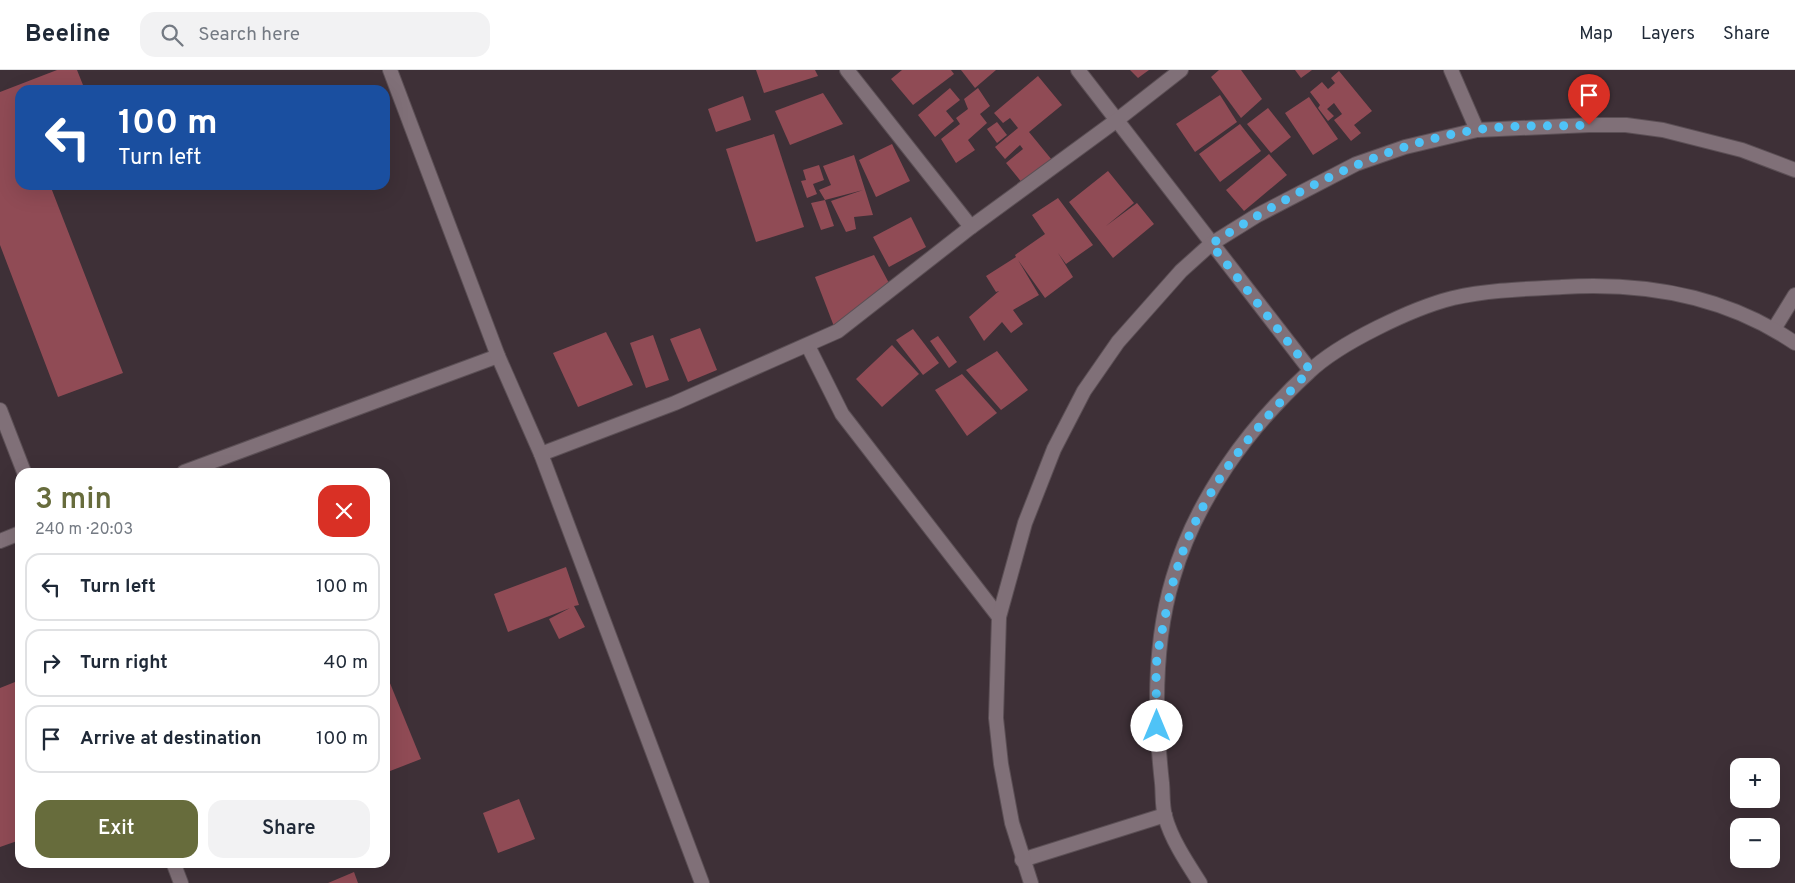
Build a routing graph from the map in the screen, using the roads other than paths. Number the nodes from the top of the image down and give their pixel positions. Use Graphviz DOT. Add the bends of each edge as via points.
graph roads {
  1 [pos="390,70"];
  2 [pos="847,70"];
  3 [pos="1078,70"];
  4 [pos="1181,70"];
  5 [pos="1451,70"];
  6 [pos="1117,120"];
  7 [pos="1477,130"];
  8 [pos="1795,170"];
  9 [pos="971,227"];
  10 [pos="1211,244"];
  11 [pos="1795,295"];
  12 [pos="1774,329"];
  13 [pos="1795,343"];
  14 [pos="808,346"];
  15 [pos="498,356"];
  16 [pos="1310,370"];
  17 [pos="0,410"];
  18 [pos="540,454"];
  19 [pos="22,468"];
  20 [pos="195,468"];
  21 [pos="15,535"];
  22 [pos="0,541"];
  23 [pos="998,617"];
  24 [pos="1165,815"];
  25 [pos="1022,860"];
  26 [pos="175,868"];
  27 [pos="181,883"];
  28 [pos="702,883"];
  29 [pos="1031,883"];
  30 [pos="1200,883"];
  1 -- 15 [label="street"];
  2 -- 9 [label="street"];
  3 -- 6 [label="street"];
  4 -- 6 [label="street"];
  5 -- 7 [label="street"];
  6 -- 9 [label="street"];
  6 -- 10 [label="street"];
  7 -- 8 [label="street" via="1626,125 1663,130 1742,150"];
  7 -- 10 [label="street" via="1423,142 1356,164 1256,216"];
  9 -- 14 [label="street" via="838,331"];
  10 -- 16 [label="street"];
  10 -- 23 [label="street" via="1150,304 1118,342 1084,391 1054,449 1026,523"];
  11 -- 12 [label="street"];
  12 -- 13 [label="street"];
  12 -- 16 [label="street" via="1719,304 1677,293 1579,286 1502,290 1452,299 1409,313 1362,336"];
  14 -- 18 [label="street" via="675,403"];
  14 -- 23 [label="street" via="842,414"];
  15 -- 18 [label="street"];
  15 -- 20 [label="street"];
  16 -- 24 [label="street" via="1261,422 1224,470 1192,526 1172,579 1157,658 1157,726"];
  17 -- 19 [label="street"];
  18 -- 28 [label="street"];
  21 -- 22 [label="street"];
  23 -- 25 [label="street" via="996,718 1012,823"];
  24 -- 25 [label="street"];
  24 -- 30 [label="street"];
  25 -- 29 [label="street"];
  26 -- 27 [label="street"];
}
